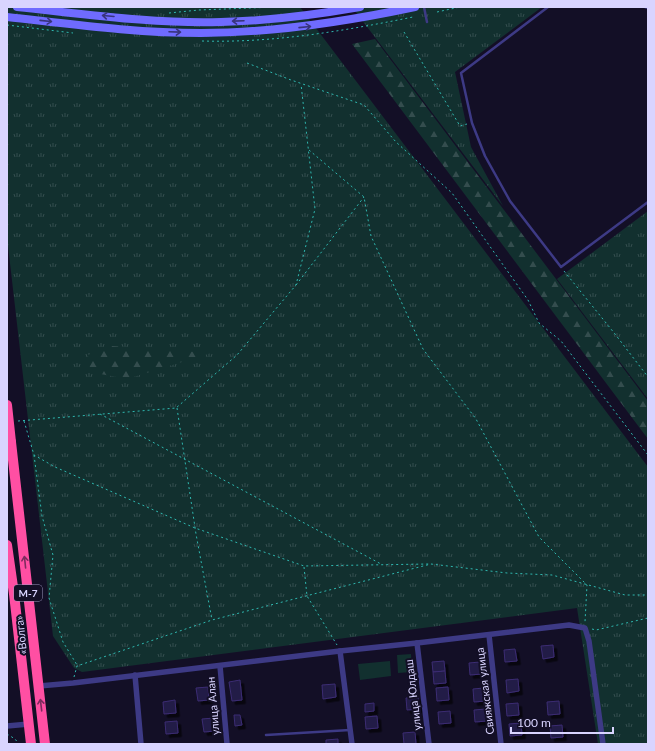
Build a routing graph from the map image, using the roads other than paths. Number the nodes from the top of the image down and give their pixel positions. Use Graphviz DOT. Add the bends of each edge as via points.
graph roads {
  1 [pos="17,7"];
  2 [pos="328,7"];
  3 [pos="360,7"];
  4 [pos="415,7"];
  5 [pos="424,7"];
  6 [pos="548,7"];
  7 [pos="7,17"];
  8 [pos="259,20"];
  9 [pos="428,22"];
  10 [pos="648,202"];
  11 [pos="7,405"];
  12 [pos="7,545"];
  13 [pos="489,635"];
  14 [pos="417,643"];
  15 [pos="340,651"];
  16 [pos="220,666"];
  17 [pos="135,676"];
  18 [pos="38,686"];
  19 [pos="29,724"];
  20 [pos="7,726"];
  21 [pos="351,730"];
  22 [pos="266,735"];
  23 [pos="31,744"];
  24 [pos="45,744"];
  25 [pos="141,744"];
  26 [pos="227,744"];
  27 [pos="352,744"];
  28 [pos="429,744"];
  29 [pos="502,744"];
  30 [pos="603,744"];
  8 -- 1 [label="street, one-way" via="175,21"];
  2 -- 8 [label="street"];
  3 -- 8 [label="street"];
  7 -- 4 [label="street, one-way" via="137,30 219,32 312,26"];
  5 -- 9 [label="lane"];
  6 -- 10 [label="lane" via="461,73 472,123 485,156 510,201 561,267"];
  18 -- 11 [label="highway, «Волга» / М-7, one-way, bridge"];
  12 -- 19 [label="highway, «Волга» / М-7"];
  13 -- 14 [label="street"];
  13 -- 29 [label="street, Свияжская улица"];
  13 -- 30 [label="street" via="569,625 584,628 589,641"];
  14 -- 15 [label="street"];
  14 -- 28 [label="street, улица Юлдаш"];
  15 -- 16 [label="street"];
  15 -- 21 [label="street"];
  16 -- 17 [label="street"];
  16 -- 26 [label="street, улица Алан"];
  17 -- 18 [label="street"];
  17 -- 25 [label="street"];
  24 -- 18 [label="highway, «Волга» / М-7, one-way"];
  19 -- 20 [label="street"];
  19 -- 23 [label="highway, «Волга» / М-7"];
  21 -- 22 [label="lane"];
  21 -- 27 [label="street"];
}
